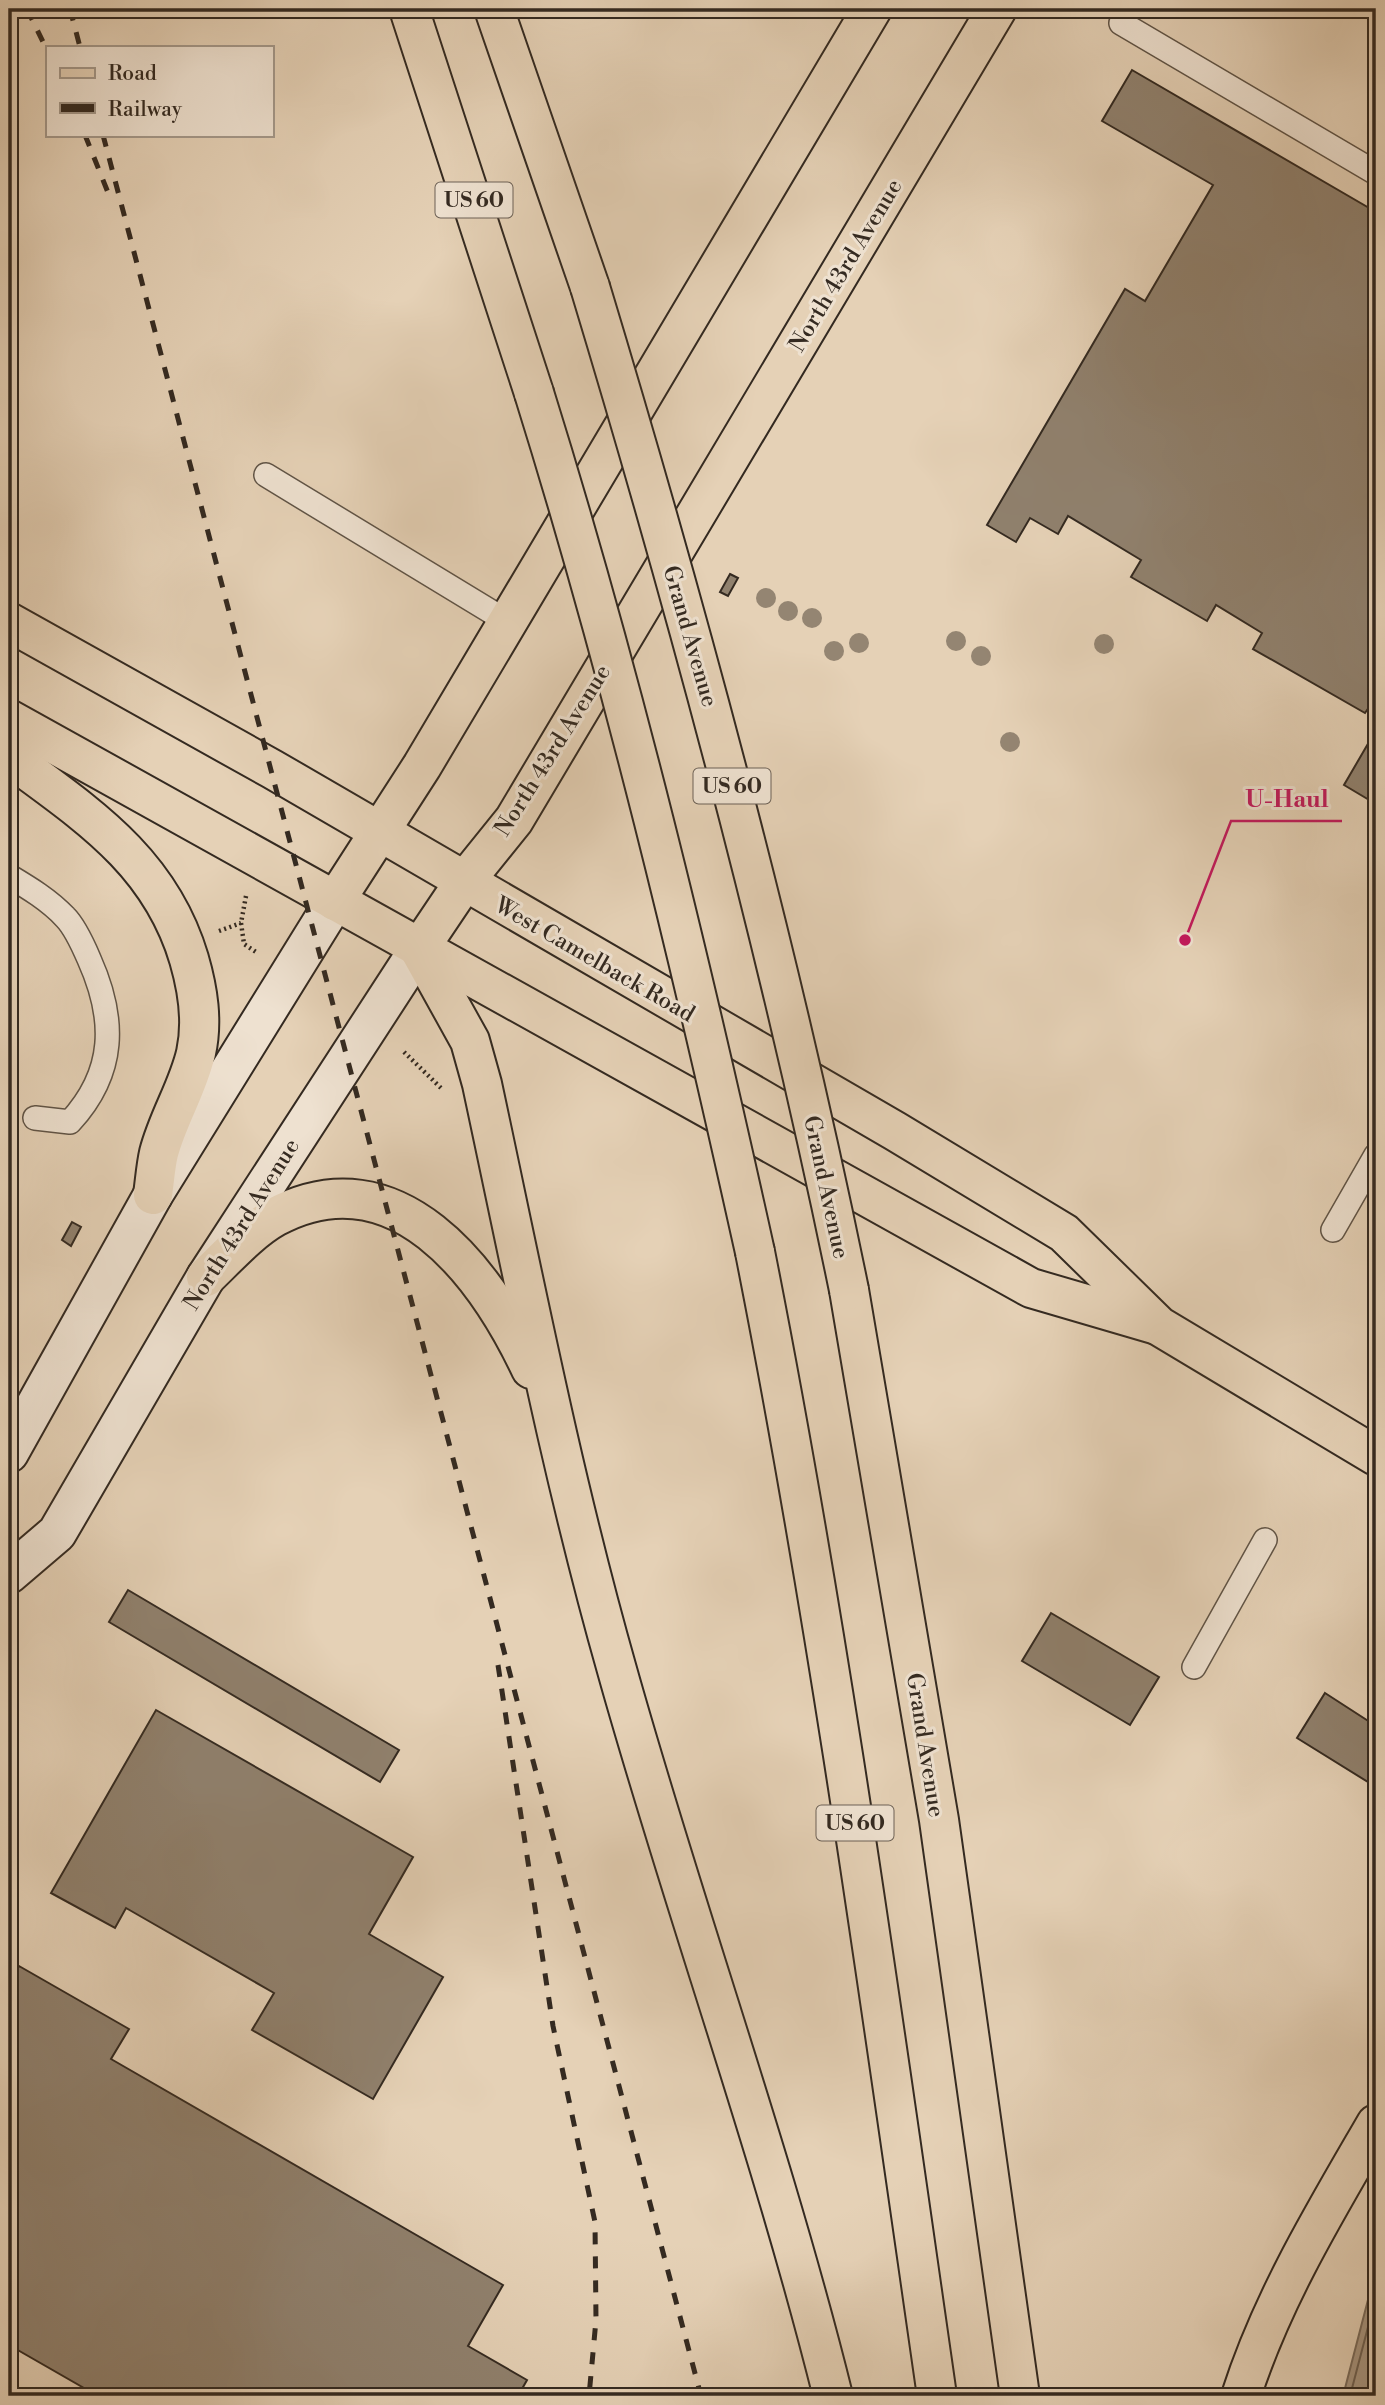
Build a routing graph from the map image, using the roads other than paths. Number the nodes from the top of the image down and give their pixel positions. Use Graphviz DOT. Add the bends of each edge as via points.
graph roads {
  1 [pos="409,9"];
  2 [pos="494,9"];
  3 [pos="872,9"];
  4 [pos="997,9"];
  5 [pos="1121,23"];
  6 [pos="1376,173"];
  7 [pos="266,475"];
  8 [pos="9,622"];
  9 [pos="508,622"];
  10 [pos="9,719"];
  11 [pos="9,757"];
  12 [pos="379,833"];
  13 [pos="9,876"];
  14 [pos="464,882"];
  15 [pos="335,901"];
  16 [pos="419,948"];
  17 [pos="35,1118"];
  18 [pos="1376,1155"];
  19 [pos="153,1195"];
  20 [pos="1333,1230"];
  21 [pos="206,1277"];
  22 [pos="1159,1326"];
  23 [pos="552,1411"];
  24 [pos="9,1453"];
  25 [pos="1376,1456"];
  26 [pos="1265,1540"];
  27 [pos="9,1574"];
  28 [pos="1194,1667"];
  29 [pos="1376,2124"];
  30 [pos="833,2396"];
  31 [pos="937,2396"];
  32 [pos="1020,2396"];
  33 [pos="1241,2396"];
  1 -- 31 [label="main road, US 60, bridge" via="578,535 671,889 755,1252 844,1752"];
  2 -- 32 [label="main road, Grand Avenue / US 60, bridge" via="590,287 726,762 794,1032 849,1290 939,1820"];
  3 -- 9 [label="main road"];
  4 -- 14 [label="main road, North 43rd Avenue" via="513,820"];
  5 -- 6 [label="lane"];
  7 -- 9 [label="lane"];
  8 -- 12 [label="main road, West Camelback Road"];
  9 -- 12 [label="main road"];
  10 -- 15 [label="main road, West Camelback Road"];
  11 -- 19 [label="main road" via="125,848 174,917 184,944 200,1018 187,1086 159,1152"];
  12 -- 14 [label="main road, West Camelback Road"];
  12 -- 15 [label="main road"];
  13 -- 17 [label="lane" via="67,919 102,987 109,1031 102,1072 88,1102 70,1122"];
  14 -- 16 [label="main road, North 43rd Avenue"];
  14 -- 22 [label="main road, West Camelback Road" via="1064,1233"];
  15 -- 16 [label="main road, West Camelback Road"];
  15 -- 19 [label="main road"];
  16 -- 21 [label="main road, North 43rd Avenue"];
  16 -- 22 [label="main road, West Camelback Road" via="1031,1288"];
  16 -- 23 [label="main road" via="470,1041"];
  18 -- 20 [label="lane"];
  19 -- 24 [label="main road"];
  21 -- 23 [label="main road" via="274,1218 307,1204 350,1198 388,1206 441,1238 470,1270 522,1348"];
  21 -- 27 [label="main road, North 43rd Avenue" via="57,1533"];
  22 -- 25 [label="main road, West Camelback Road"];
  23 -- 30 [label="main road" via="616,1669 785,2221"];
  26 -- 28 [label="lane"];
  29 -- 33 [label="main road" via="1292,2273 1259,2342"];
}
